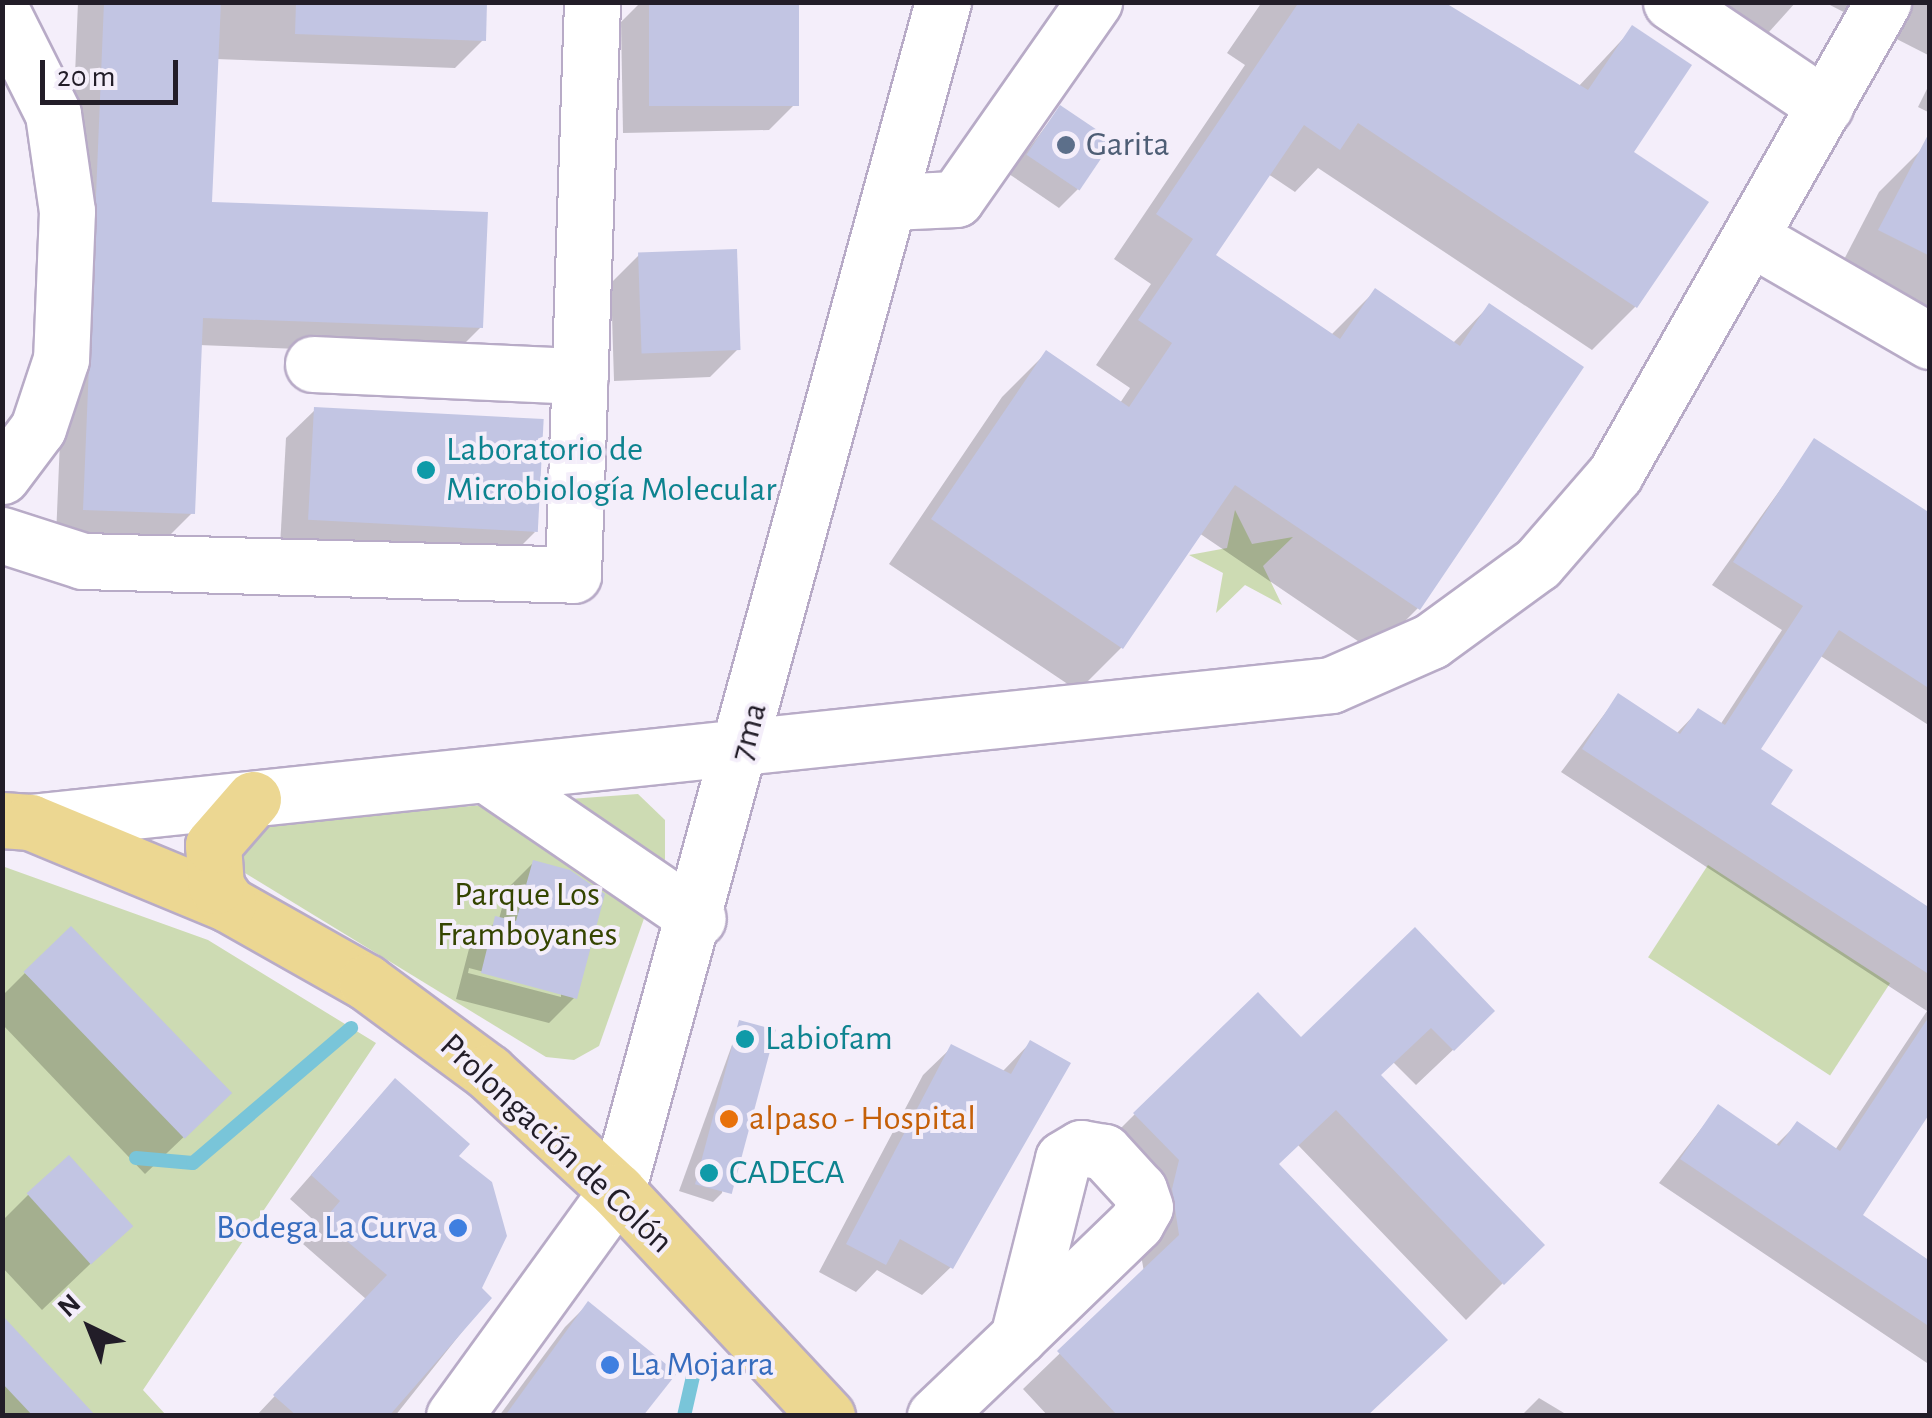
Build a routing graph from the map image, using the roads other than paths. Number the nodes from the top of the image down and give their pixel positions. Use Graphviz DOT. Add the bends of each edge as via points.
graph roads {
  1 [pos="592,2"];
  2 [pos="943,2"];
  3 [pos="1094,2"];
  4 [pos="1671,2"];
  5 [pos="1883,2"];
  6 [pos="2,12"];
  7 [pos="1826,106"];
  8 [pos="890,202"];
  9 [pos="1752,239"];
  10 [pos="1930,341"];
  11 [pos="313,364"];
  12 [pos="580,376"];
  13 [pos="2,476"];
  14 [pos="2,534"];
  15 [pos="744,748"];
  16 [pos="486,775"];
  17 [pos="253,799"];
  18 [pos="16,821"];
  19 [pos="228,904"];
  20 [pos="698,919"];
  21 [pos="617,1191"];
  22 [pos="1018,1336"];
  23 [pos="454,1416"];
  24 [pos="826,1416"];
  25 [pos="935,1416"];
  1 -- 12 [label="street"];
  2 -- 8 [label="street, 7ma"];
  3 -- 8 [label="street" via="956,199"];
  4 -- 7 [label="street"];
  5 -- 7 [label="street, Prolongación de Colón"];
  6 -- 13 [label="street" via="52,114 67,211 61,359 38,428"];
  7 -- 9 [label="street, Prolongación de Colón"];
  8 -- 15 [label="street, 7ma"];
  9 -- 10 [label="street"];
  9 -- 15 [label="street, Prolongación de Colón" via="1615,474 1538,563 1431,641 1331,685"];
  11 -- 12 [label="street"];
  12 -- 14 [label="street" via="574,575 84,561"];
  15 -- 16 [label="street, Prolongación de Colón"];
  15 -- 20 [label="street, 7ma"];
  16 -- 17 [label="street, Prolongación de Colón"];
  16 -- 20 [label="street"];
  17 -- 18 [label="street, Prolongación de Colón"];
  17 -- 19 [label="main road" via="213,845 213,876"];
  18 -- 19 [label="main road, Prolongación de Colón"];
  19 -- 21 [label="main road, Prolongación de Colón" via="427,1027"];
  20 -- 21 [label="street, 7ma"];
  21 -- 23 [label="street, 7ma"];
  21 -- 24 [label="main road, Prolongación de Colón"];
  22 -- 25 [label="street"];
}
